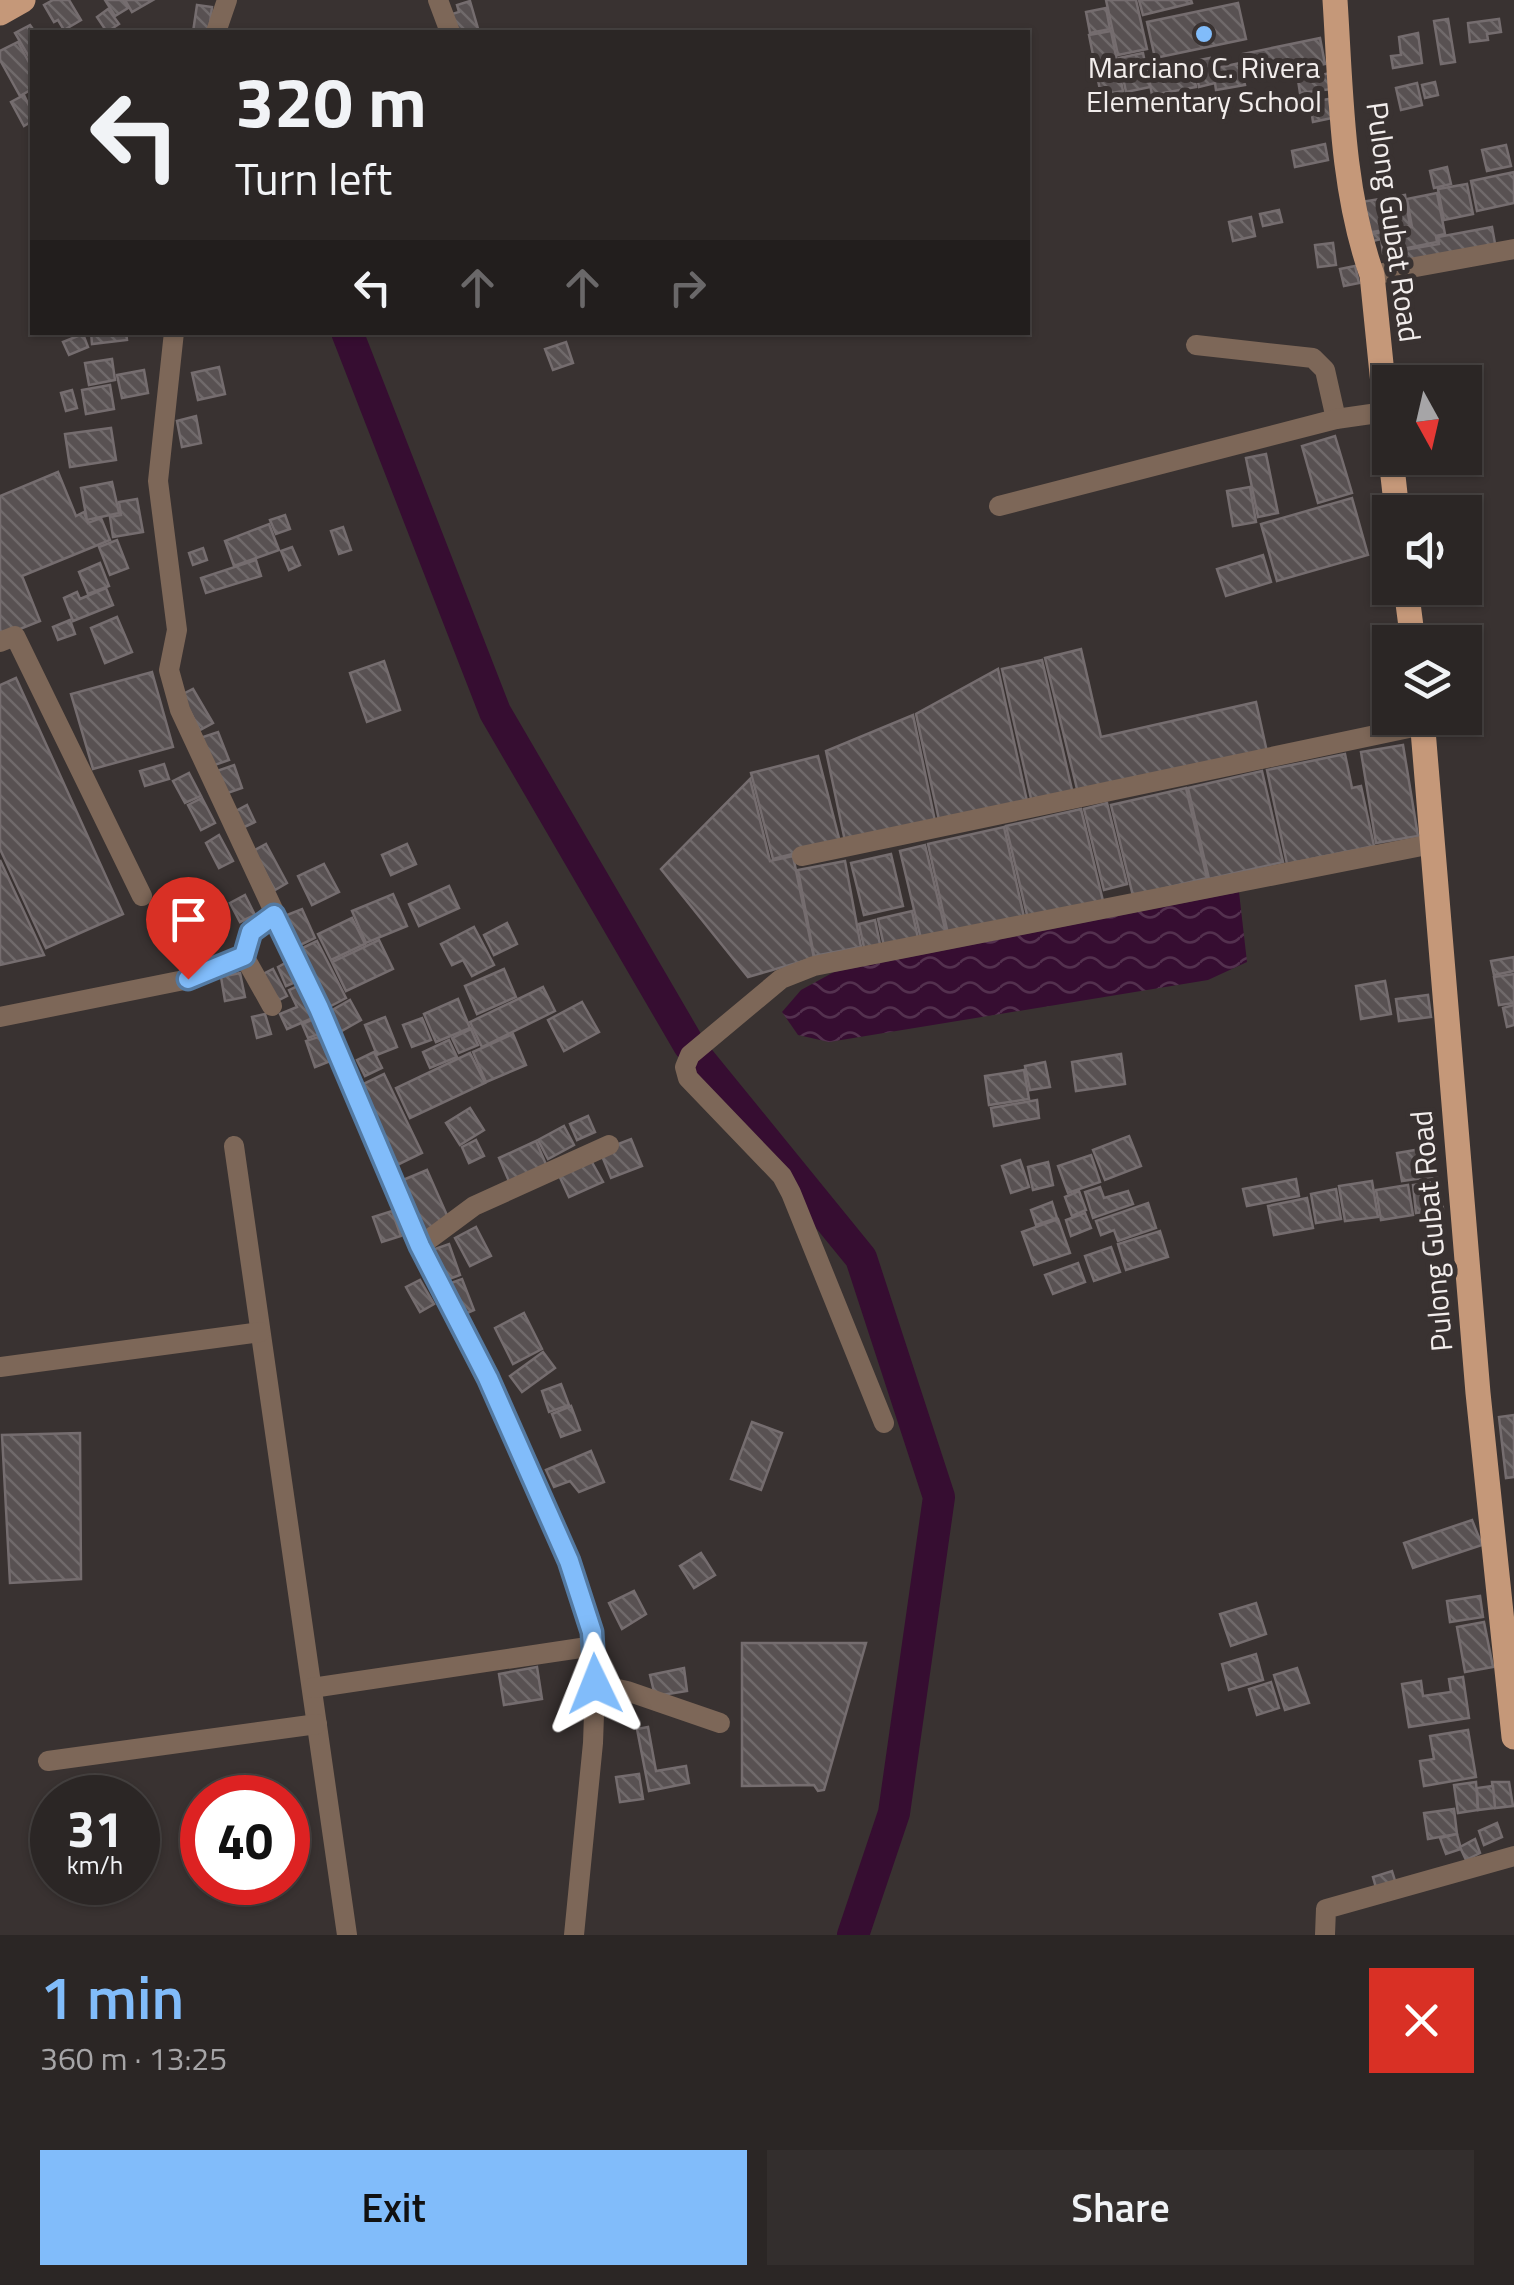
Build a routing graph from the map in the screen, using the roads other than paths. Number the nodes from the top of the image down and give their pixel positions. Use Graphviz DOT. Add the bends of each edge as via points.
graph roads {
  1 [pos="23,0"];
  2 [pos="226,0"];
  3 [pos="438,0"];
  4 [pos="1334,0"];
  5 [pos="0,13"];
  6 [pos="217,30"];
  7 [pos="449,30"];
  8 [pos="1514,249"];
  9 [pos="1372,274"];
  10 [pos="174,335"];
  11 [pos="1196,345"];
  12 [pos="1381,365"];
  13 [pos="1372,414"];
  14 [pos="1336,419"];
  15 [pos="999,506"];
  16 [pos="0,642"];
  17 [pos="1372,732"];
  18 [pos="1423,735"];
  19 [pos="1432,844"];
  20 [pos="802,856"];
  21 [pos="142,896"];
  22 [pos="274,915"];
  23 [pos="244,956"];
  24 [pos="272,1006"];
  25 [pos="0,1017"];
  26 [pos="608,1144"];
  27 [pos="234,1146"];
  28 [pos="420,1246"];
  29 [pos="260,1332"];
  30 [pos="0,1367"];
  31 [pos="884,1423"];
  32 [pos="594,1646"];
  33 [pos="595,1684"];
  34 [pos="312,1688"];
  35 [pos="720,1722"];
  36 [pos="317,1724"];
  37 [pos="1514,1738"];
  38 [pos="48,1761"];
  39 [pos="1514,1856"];
  40 [pos="347,1935"];
  41 [pos="574,1935"];
  42 [pos="1325,1935"];
  1 -- 5 [label="main road"];
  2 -- 6 [label="street"];
  3 -- 7 [label="street"];
  4 -- 9 [label="main road, Pulong Gubat Road" via="1344,136"];
  8 -- 9 [label="street"];
  9 -- 12 [label="main road, Pulong Gubat Road"];
  10 -- 22 [label="street" via="158,481 177,630 169,670 180,710"];
  11 -- 14 [label="street" via="1312,358 1325,370"];
  13 -- 14 [label="street"];
  14 -- 15 [label="street"];
  16 -- 21 [label="street" via="15,636"];
  17 -- 20 [label="street"];
  18 -- 19 [label="main road, Pulong Gubat Road"];
  19 -- 31 [label="street" via="814,966 781,979 690,1055 688,1078 792,1193"];
  19 -- 37 [label="main road, Pulong Gubat Road"];
  22 -- 23 [label="street" via="251,932"];
  22 -- 28 [label="street"];
  23 -- 24 [label="street"];
  23 -- 25 [label="street" via="188,979"];
  26 -- 28 [label="street" via="474,1206"];
  27 -- 29 [label="street"];
  28 -- 32 [label="street" via="530,1469 569,1561"];
  29 -- 30 [label="street"];
  29 -- 34 [label="street"];
  32 -- 33 [label="street"];
  32 -- 34 [label="street"];
  33 -- 35 [label="street"];
  33 -- 41 [label="street"];
  34 -- 36 [label="street"];
  36 -- 38 [label="street"];
  36 -- 40 [label="street"];
  39 -- 42 [label="street" via="1326,1910"];
}
